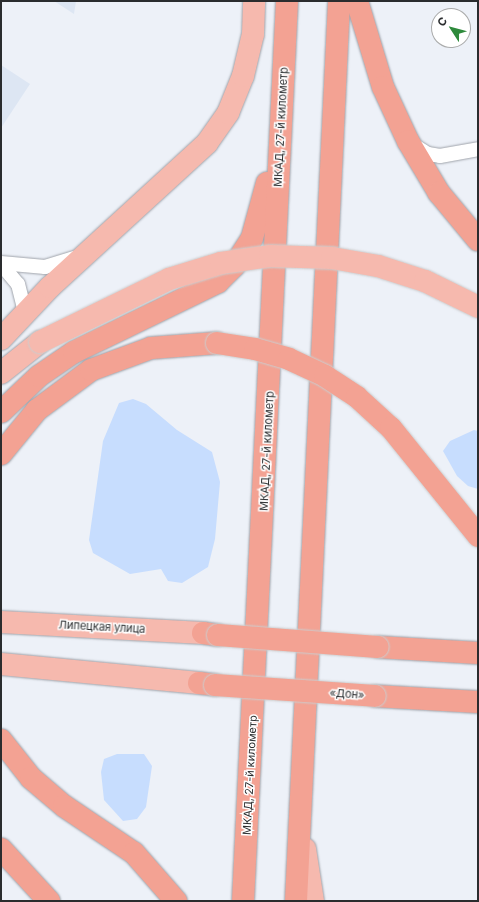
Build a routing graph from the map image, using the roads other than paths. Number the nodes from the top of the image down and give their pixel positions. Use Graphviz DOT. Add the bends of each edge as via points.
graph roads {
  1 [pos="254,1"];
  2 [pos="287,1"];
  3 [pos="339,1"];
  4 [pos="357,1"];
  5 [pos="283,98"];
  6 [pos="408,141"];
  7 [pos="478,149"];
  8 [pos="478,240"];
  9 [pos="86,253"];
  10 [pos="1,263"];
  11 [pos="478,307"];
  12 [pos="25,313"];
  13 [pos="1,340"];
  14 [pos="1,373"];
  15 [pos="1,412"];
  16 [pos="1,454"];
  17 [pos="478,536"];
  18 [pos="1,622"];
  19 [pos="210,634"];
  20 [pos="478,653"];
  21 [pos="1,664"];
  22 [pos="207,684"];
  23 [pos="478,702"];
  24 [pos="1,740"];
  25 [pos="302,806"];
  26 [pos="1,849"];
  27 [pos="49,901"];
  28 [pos="176,901"];
  29 [pos="243,901"];
  30 [pos="296,901"];
  31 [pos="313,901"];
  1 -- 9 [label="main road" via="248,59 236,95 217,130 174,176"];
  2 -- 5 [label="highway, МКАД, 27-й километр"];
  3 -- 25 [label="highway"];
  4 -- 6 [label="highway" via="382,87"];
  5 -- 15 [label="highway" via="263,210 252,238 234,266 207,289 74,352 39,376"];
  5 -- 29 [label="highway, МКАД, 27-й километр"];
  6 -- 7 [label="street" via="428,154 440,156"];
  6 -- 8 [label="highway" via="439,193"];
  9 -- 10 [label="street" via="45,267"];
  9 -- 12 [label="main road"];
  10 -- 12 [label="street" via="18,284"];
  11 -- 14 [label="main road, bridge" via="425,281 378,266 332,258 270,256 221,263 169,279 129,296 40,342"];
  12 -- 13 [label="main road"];
  16 -- 17 [label="highway, bridge" via="37,410 91,370 151,348 217,343 255,348 289,359 325,376 357,397 390,428"];
  18 -- 19 [label="main road, Липецкая улица"];
  19 -- 20 [label="highway, bridge"];
  21 -- 22 [label="main road"];
  22 -- 23 [label="highway, «Дон», bridge"];
  24 -- 28 [label="highway" via="31,778 64,806 134,853"];
  25 -- 30 [label="highway"];
  25 -- 31 [label="main road"];
  26 -- 27 [label="highway"];
}
